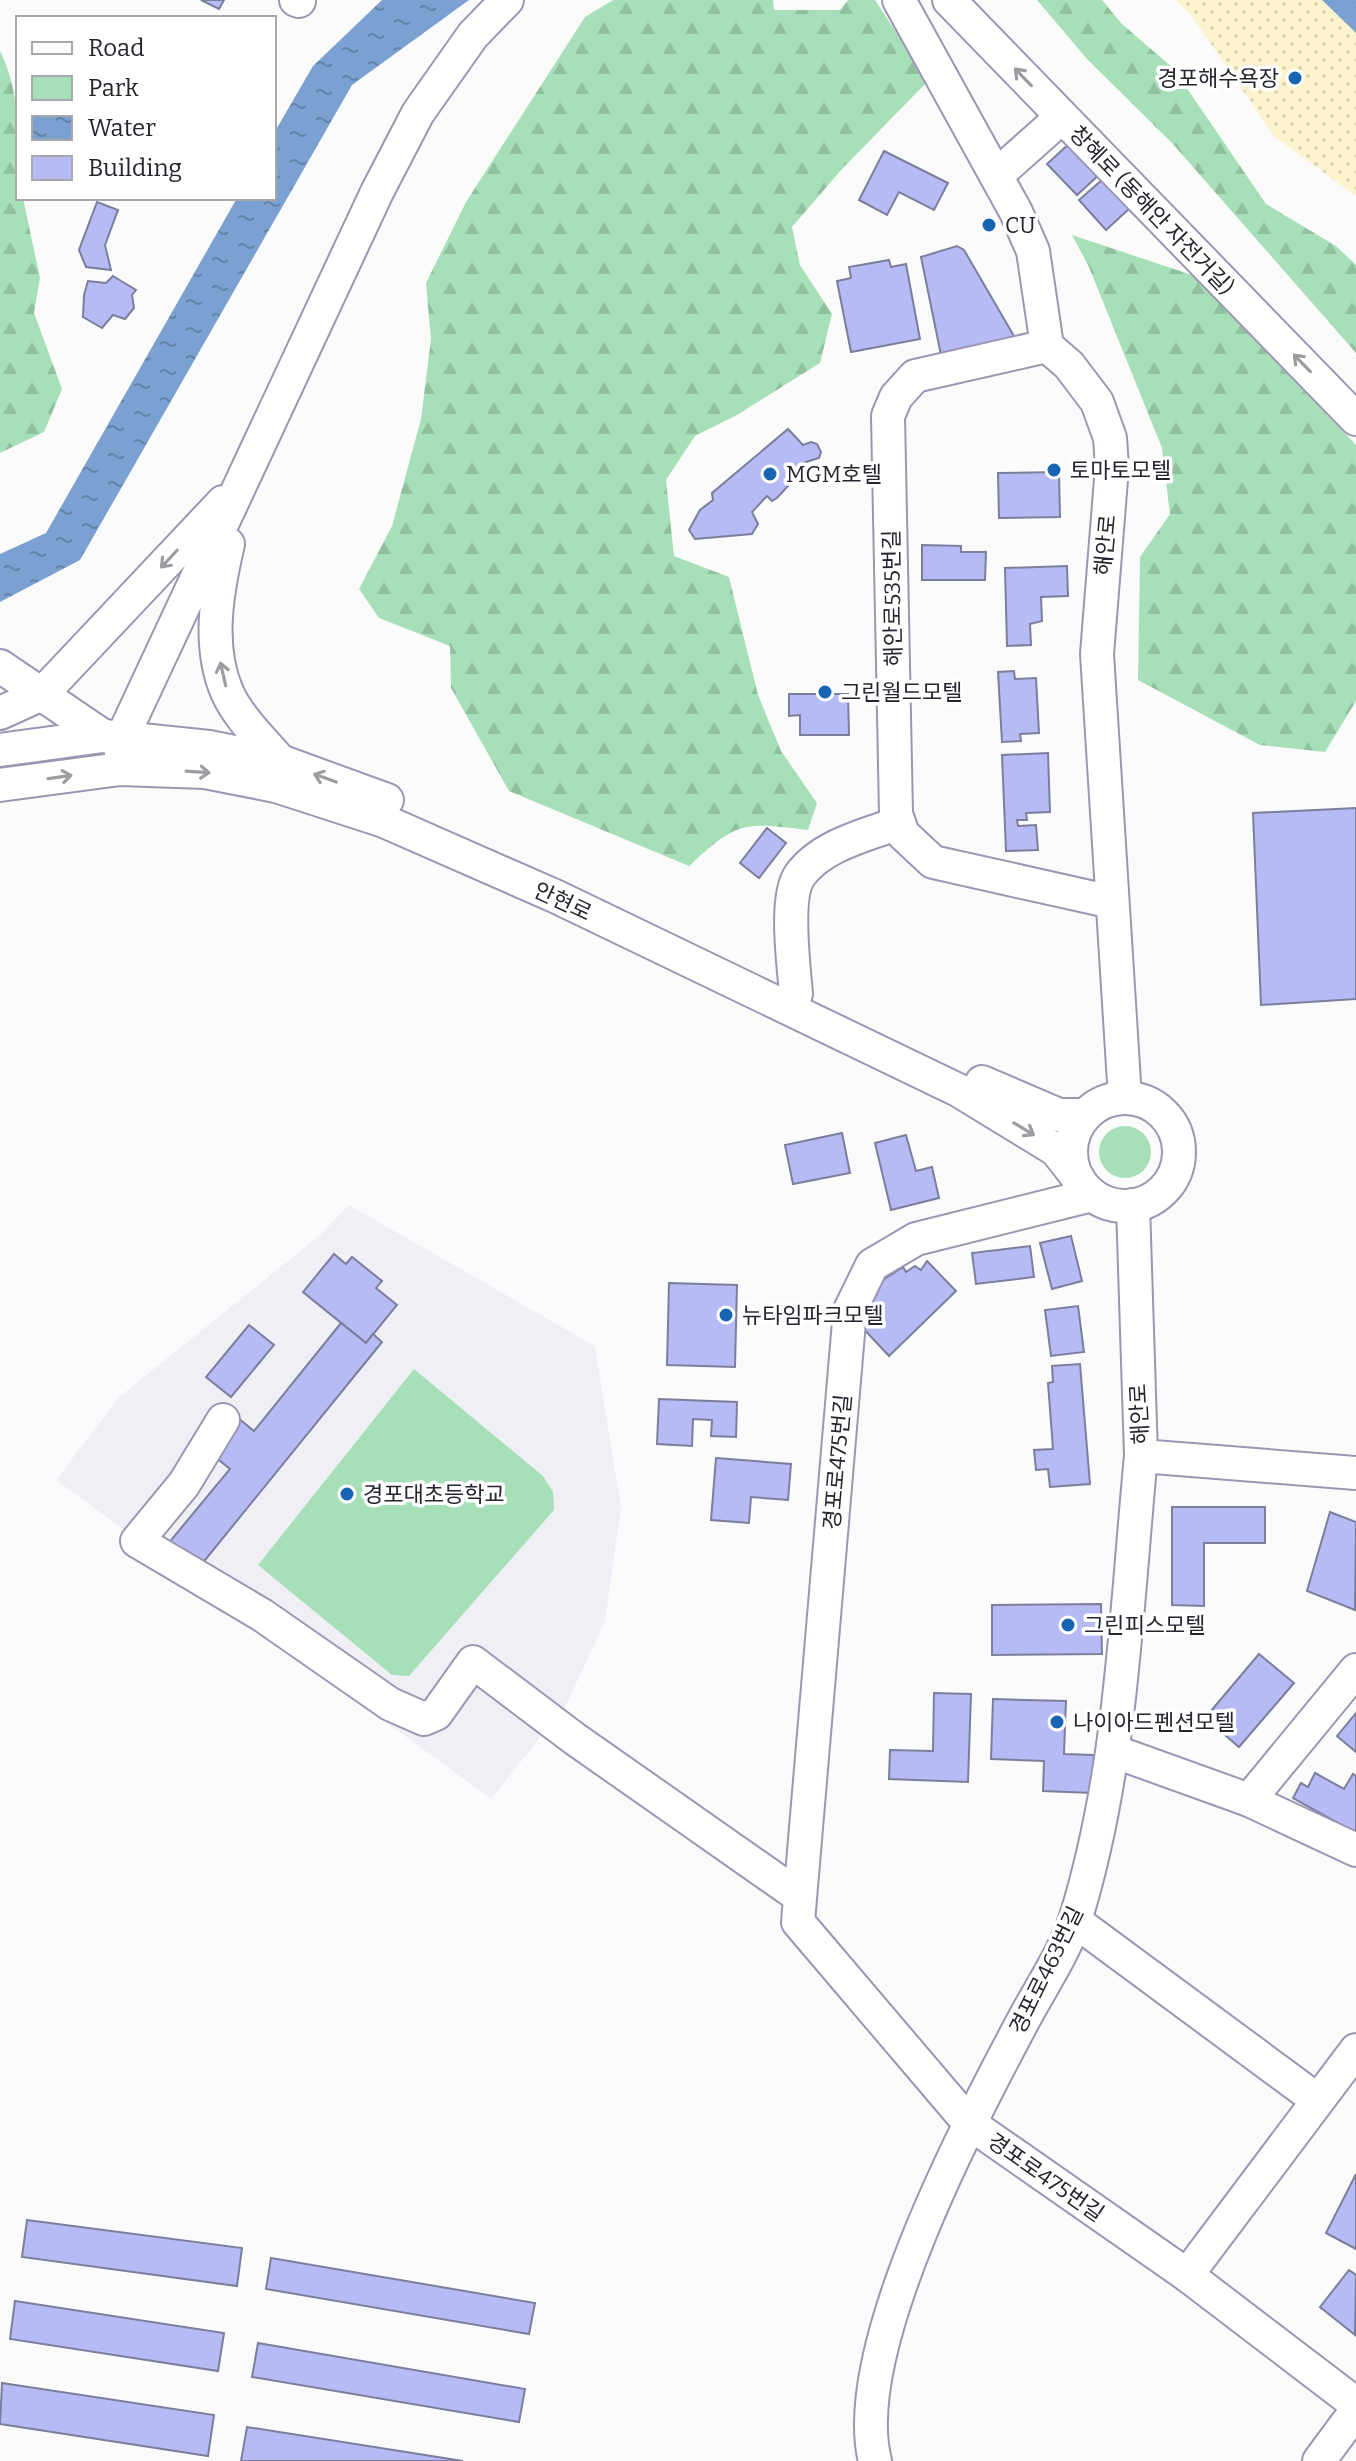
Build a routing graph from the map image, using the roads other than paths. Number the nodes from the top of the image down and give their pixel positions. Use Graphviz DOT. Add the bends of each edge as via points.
graph roads {
  1 [pos="507,0"];
  2 [pos="899,0"];
  3 [pos="949,0"];
  4 [pos="1062,117"];
  5 [pos="998,174"];
  6 [pos="1047,346"];
  7 [pos="1356,419"];
  8 [pos="242,482"];
  9 [pos="0,666"];
  10 [pos="42,694"];
  11 [pos="0,713"];
  12 [pos="113,736"];
  13 [pos="0,750"];
  14 [pos="280,761"];
  15 [pos="120,769"];
  16 [pos="0,785"];
  17 [pos="899,823"];
  18 [pos="1112,902"];
  19 [pos="796,994"];
  20 [pos="1125,1098"];
  21 [pos="1085,1115"];
  22 [pos="1085,1187"];
  23 [pos="1133,1205"];
  24 [pos="223,1420"];
  25 [pos="1141,1456"];
  26 [pos="1356,1473"];
  27 [pos="1356,1670"];
  28 [pos="1113,1751"];
  29 [pos="1249,1800"];
  30 [pos="1356,1850"];
  31 [pos="799,1896"];
  32 [pos="1075,1921"];
  33 [pos="1356,2050"];
  34 [pos="1316,2099"];
  35 [pos="969,2123"];
  36 [pos="1187,2275"];
  37 [pos="1356,2404"];
  38 [pos="1356,2411"];
  39 [pos="875,2461"];
  40 [pos="1319,2461"];
  1 -- 8 [label="street" via="473,35 418,113"];
  2 -- 5 [label="street"];
  4 -- 3 [label="street, 창혜로 (동해안 자전거길), one-way"];
  4 -- 5 [label="street"];
  7 -- 4 [label="street, 창혜로 (동해안 자전거길), one-way"];
  5 -- 6 [label="street" via="1033,251"];
  6 -- 17 [label="street, 해안로535번길" via="915,376 888,416"];
  6 -- 18 [label="street, 해안로" via="1086,385 1110,438 1097,654"];
  8 -- 10 [label="street, one-way"];
  8 -- 12 [label="street"];
  14 -- 8 [label="street, one-way" via="227,691 216,642 217,591"];
  9 -- 10 [label="street"];
  10 -- 11 [label="street"];
  10 -- 12 [label="street"];
  12 -- 13 [label="street, 안현로"];
  12 -- 14 [label="street, 안현로"];
  12 -- 15 [label="street"];
  19 -- 14 [label="street, 안현로, one-way" via="387,800"];
  16 -- 15 [label="street, 안현로, one-way"];
  15 -- 22 [label="street, 안현로, one-way" via="205,772 276,786 384,821 557,897 958,1090 1056,1150"];
  17 -- 18 [label="street" via="903,834 933,862"];
  17 -- 19 [label="street" via="838,844 799,876 792,902"];
  18 -- 20 [label="street, 해안로"];
  19 -- 21 [label="street, 안현로" via="1018,1100 1059,1115"];
  20 -- 21 [label="street" via="1110,1100"];
  20 -- 23 [label="street" via="1143,1101 1170,1122 1179,1156 1164,1189"];
  21 -- 22 [label="street" via="1071,1145"];
  22 -- 23 [label="street" via="1118,1206"];
  22 -- 31 [label="street, 경포로475번길" via="916,1239 872,1265 850,1310"];
  23 -- 25 [label="street, 해안로"];
  24 -- 31 [label="street" via="184,1484 137,1541 262,1615 390,1704 424,1719 436,1714 473,1662"];
  25 -- 26 [label="street, 해안로"];
  25 -- 28 [label="street, 경포로463번길"];
  27 -- 29 [label="street"];
  28 -- 29 [label="street"];
  28 -- 32 [label="street, 경포로463번길"];
  29 -- 30 [label="street"];
  31 -- 35 [label="street, 경포로475번길" via="798,1922"];
  32 -- 34 [label="street"];
  32 -- 35 [label="street, 경포로463번길"];
  33 -- 34 [label="street"];
  34 -- 36 [label="street"];
  35 -- 36 [label="street, 경포로475번길"];
  35 -- 39 [label="street, 경포로463번길" via="929,2209 886,2336 874,2387"];
  36 -- 37 [label="street, 경포로475번길"];
  38 -- 40 [label="street"];
}
